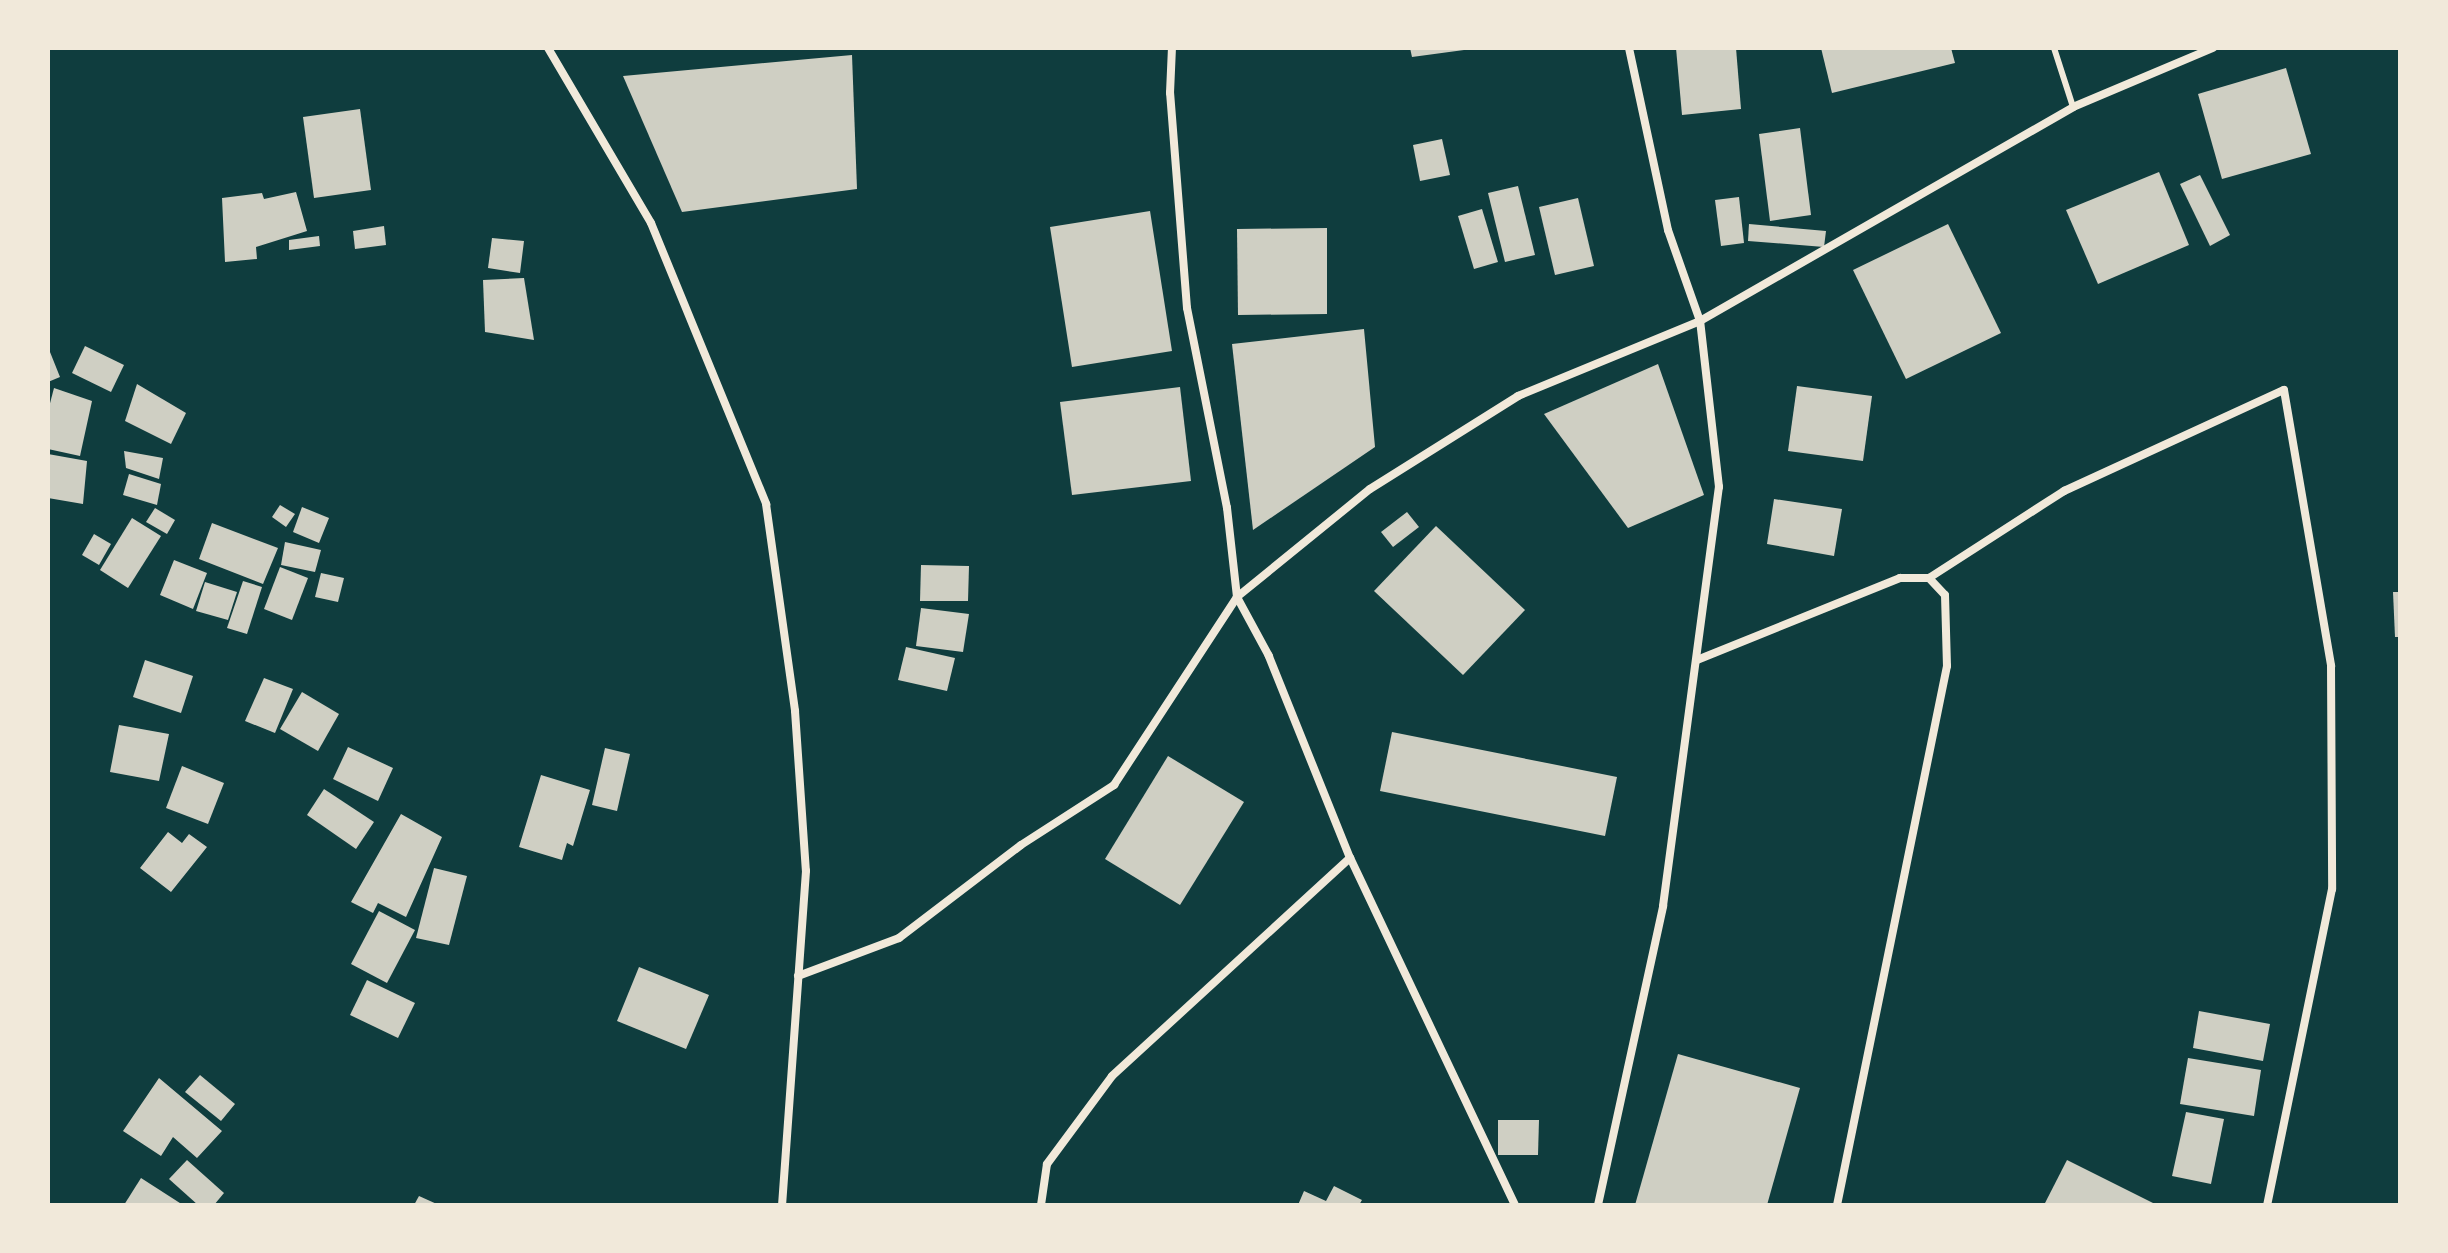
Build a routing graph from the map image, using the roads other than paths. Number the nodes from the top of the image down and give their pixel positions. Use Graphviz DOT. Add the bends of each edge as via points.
graph roads {
  1 [pos="548,48"];
  2 [pos="1172,48"];
  3 [pos="1629,48"];
  4 [pos="2054,48"];
  5 [pos="2213,48"];
  6 [pos="2073,107"];
  7 [pos="1700,321"];
  8 [pos="1929,578"];
  9 [pos="1237,597"];
  10 [pos="1697,660"];
  11 [pos="1350,858"];
  12 [pos="798,976"];
  13 [pos="782,1205"];
  14 [pos="1041,1205"];
  15 [pos="1515,1205"];
  16 [pos="1598,1205"];
  17 [pos="1837,1205"];
  18 [pos="2267,1205"];
  1 -- 12 [label="street" via="651,223 766,504 795,711 806,871"];
  2 -- 9 [label="street" via="1170,93 1187,308 1227,508"];
  3 -- 7 [label="street" via="1668,230"];
  4 -- 6 [label="lane"];
  5 -- 6 [label="street"];
  6 -- 7 [label="street"];
  7 -- 9 [label="street" via="1518,396 1370,489"];
  7 -- 10 [label="street" via="1719,487"];
  8 -- 10 [label="street" via="1900,578"];
  8 -- 17 [label="street" via="1945,595 1947,666"];
  8 -- 18 [label="street" via="2064,491 2284,390 2331,666 2332,889"];
  9 -- 11 [label="street" via="1269,656"];
  9 -- 12 [label="street" via="1114,785 1021,845 899,938"];
  10 -- 16 [label="street" via="1663,906"];
  11 -- 14 [label="street" via="1112,1076 1047,1164"];
  11 -- 15 [label="street"];
  12 -- 13 [label="street"];
}
